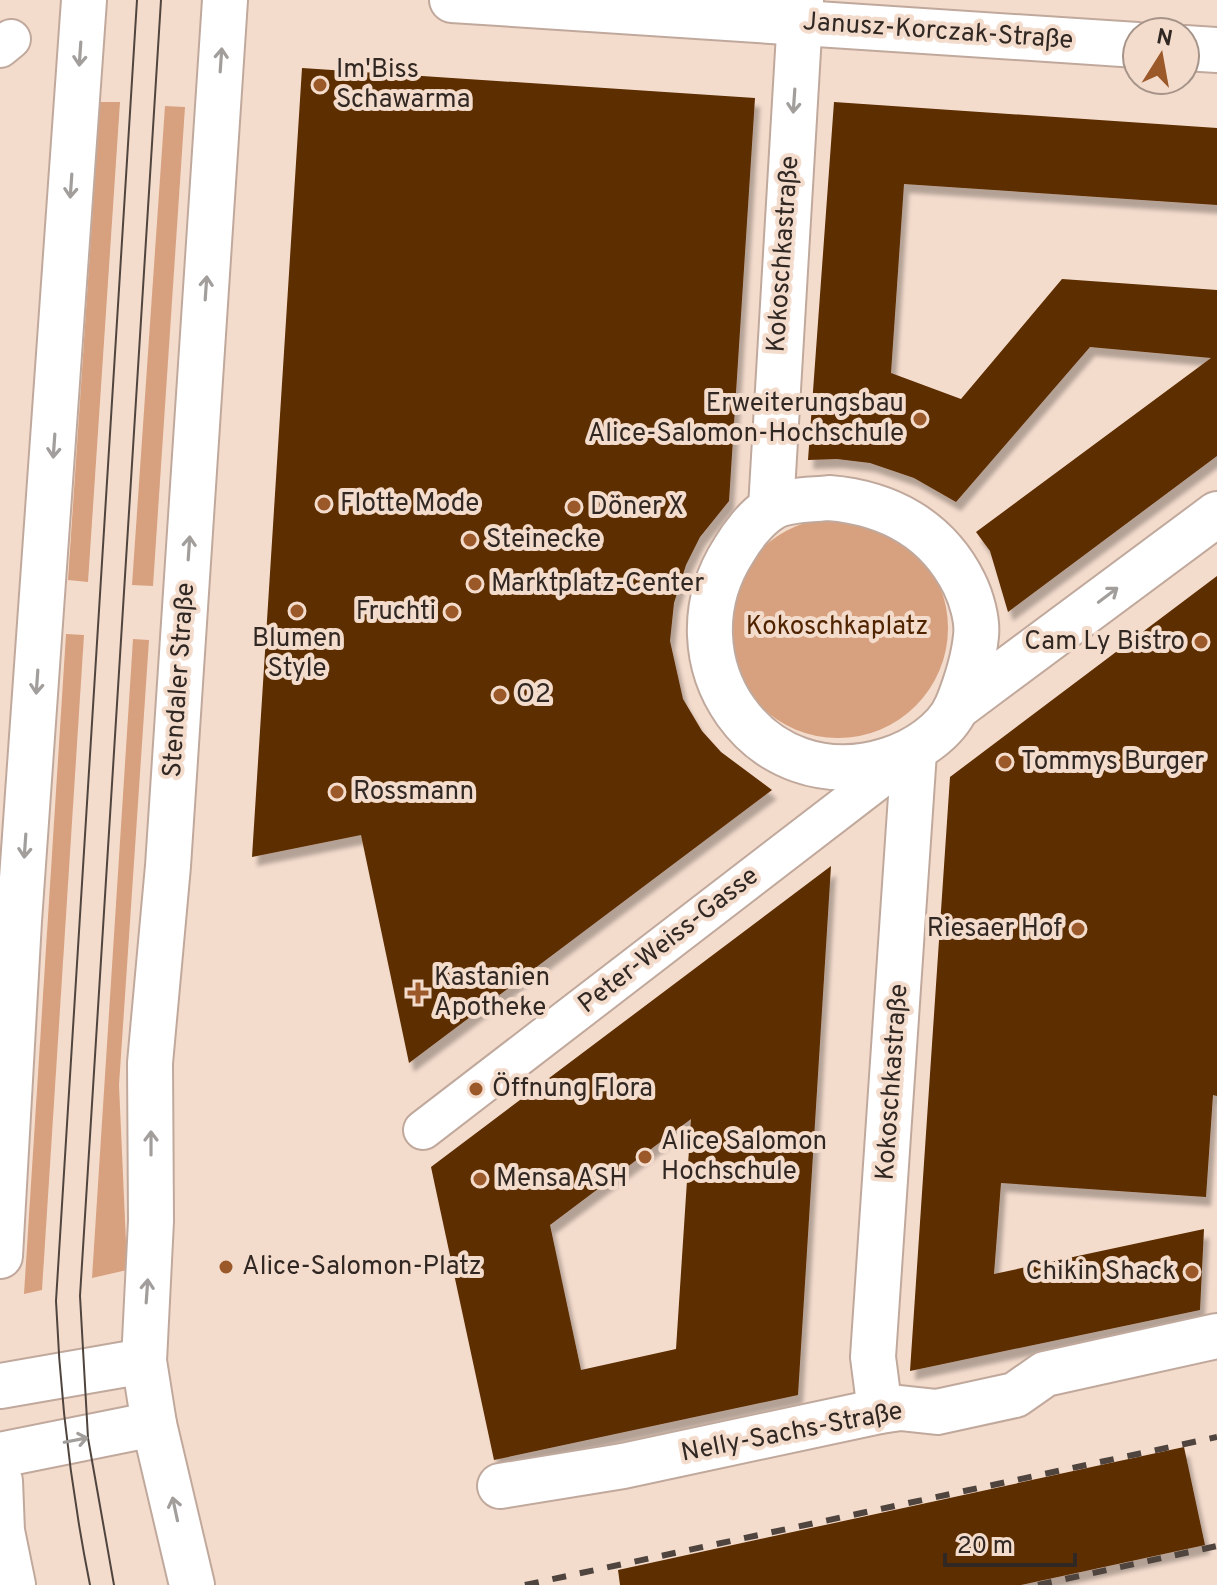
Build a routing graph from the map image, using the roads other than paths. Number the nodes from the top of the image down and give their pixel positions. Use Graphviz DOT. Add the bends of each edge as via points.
graph roads {
  1 [pos="84,0"];
  2 [pos="225,0"];
  3 [pos="452,0"];
  4 [pos="800,12"];
  5 [pos="1121,43"];
  6 [pos="771,508"];
  7 [pos="1217,514"];
  8 [pos="956,708"];
  9 [pos="914,752"];
  10 [pos="423,1130"];
  11 [pos="0,1256"];
  12 [pos="1217,1336"];
  13 [pos="144,1361"];
  14 [pos="0,1386"];
  15 [pos="880,1411"];
  16 [pos="154,1424"];
  17 [pos="0,1455"];
  18 [pos="0,1481"];
  19 [pos="500,1486"];
  20 [pos="13,1585"];
  21 [pos="192,1585"];
  1 -- 11 [label="street, one-way"];
  13 -- 2 [label="street, Stendaler Straße, one-way" via="151,1221 150,1063 168,866"];
  3 -- 4 [label="street, Janusz-Korczak-Straße"];
  4 -- 5 [label="street, Janusz-Korczak-Straße"];
  4 -- 6 [label="street, Kokoschkastraße, one-way"];
  6 -- 8 [label="street" via="829,498 856,500 925,531 953,559 970,595 976,634"];
  6 -- 9 [label="street" via="740,539 712,593 712,655 730,705 765,743 814,764 867,767"];
  8 -- 7 [label="street, one-way"];
  8 -- 9 [label="street"];
  9 -- 10 [label="street, Peter-Weiss-Gasse"];
  9 -- 15 [label="street, Kokoschkastraße" via="873,1357"];
  12 -- 15 [label="street, Nelly-Sachs-Straße" via="1045,1374 1015,1395 937,1412"];
  13 -- 14 [label="street"];
  13 -- 16 [label="street"];
  15 -- 19 [label="street, Nelly-Sachs-Straße" via="623,1466"];
  17 -- 16 [label="street, one-way"];
  21 -- 16 [label="street, one-way"];
  18 -- 20 [label="street" via="2,1531"];
}
